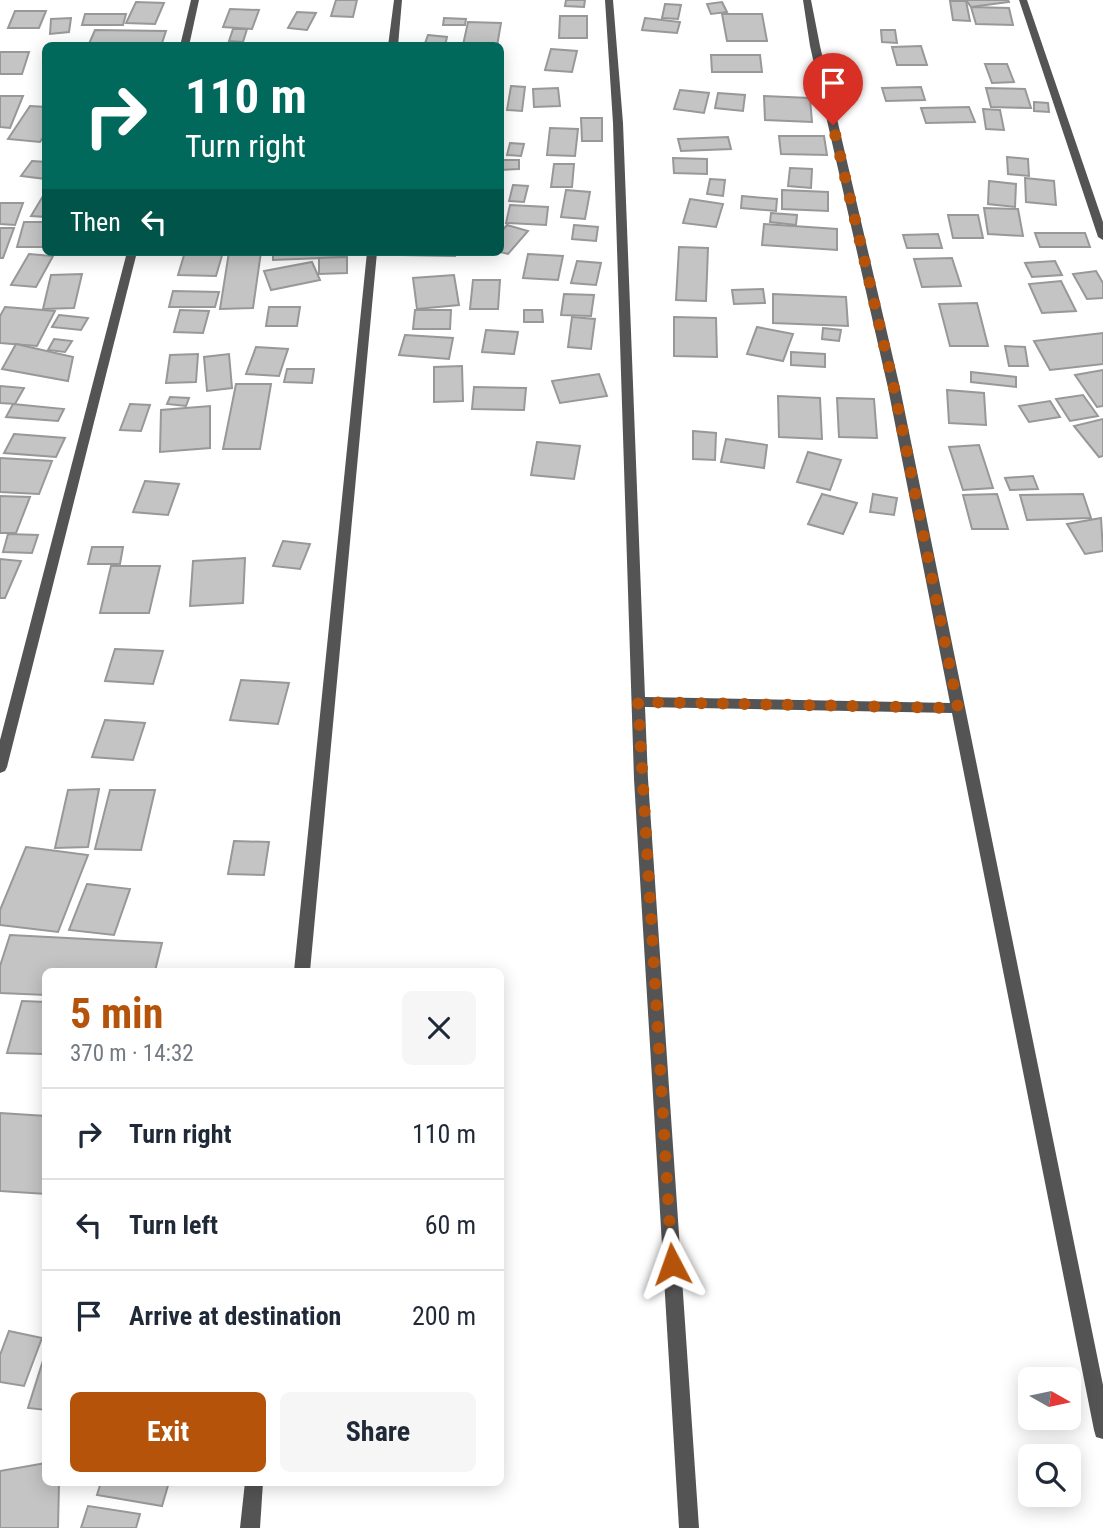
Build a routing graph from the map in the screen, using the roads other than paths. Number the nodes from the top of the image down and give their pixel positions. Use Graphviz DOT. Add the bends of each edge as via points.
graph roads {
  1 [pos="195,0"];
  2 [pos="398,0"];
  3 [pos="609,0"];
  4 [pos="807,0"];
  5 [pos="1023,0"];
  6 [pos="185,42"];
  7 [pos="393,42"];
  8 [pos="1103,237"];
  9 [pos="131,256"];
  10 [pos="372,256"];
  11 [pos="638,702"];
  12 [pos="958,708"];
  13 [pos="0,767"];
  14 [pos="302,968"];
  15 [pos="1103,1430"];
  16 [pos="254,1486"];
  17 [pos="250,1528"];
  18 [pos="689,1528"];
  1 -- 6 [label="street"];
  2 -- 7 [label="street"];
  3 -- 11 [label="street" via="618,123"];
  4 -- 12 [label="street" via="894,388"];
  5 -- 8 [label="street"];
  9 -- 13 [label="street"];
  10 -- 14 [label="street"];
  11 -- 12 [label="street"];
  11 -- 18 [label="street"];
  12 -- 15 [label="street"];
  16 -- 17 [label="street"];
}
